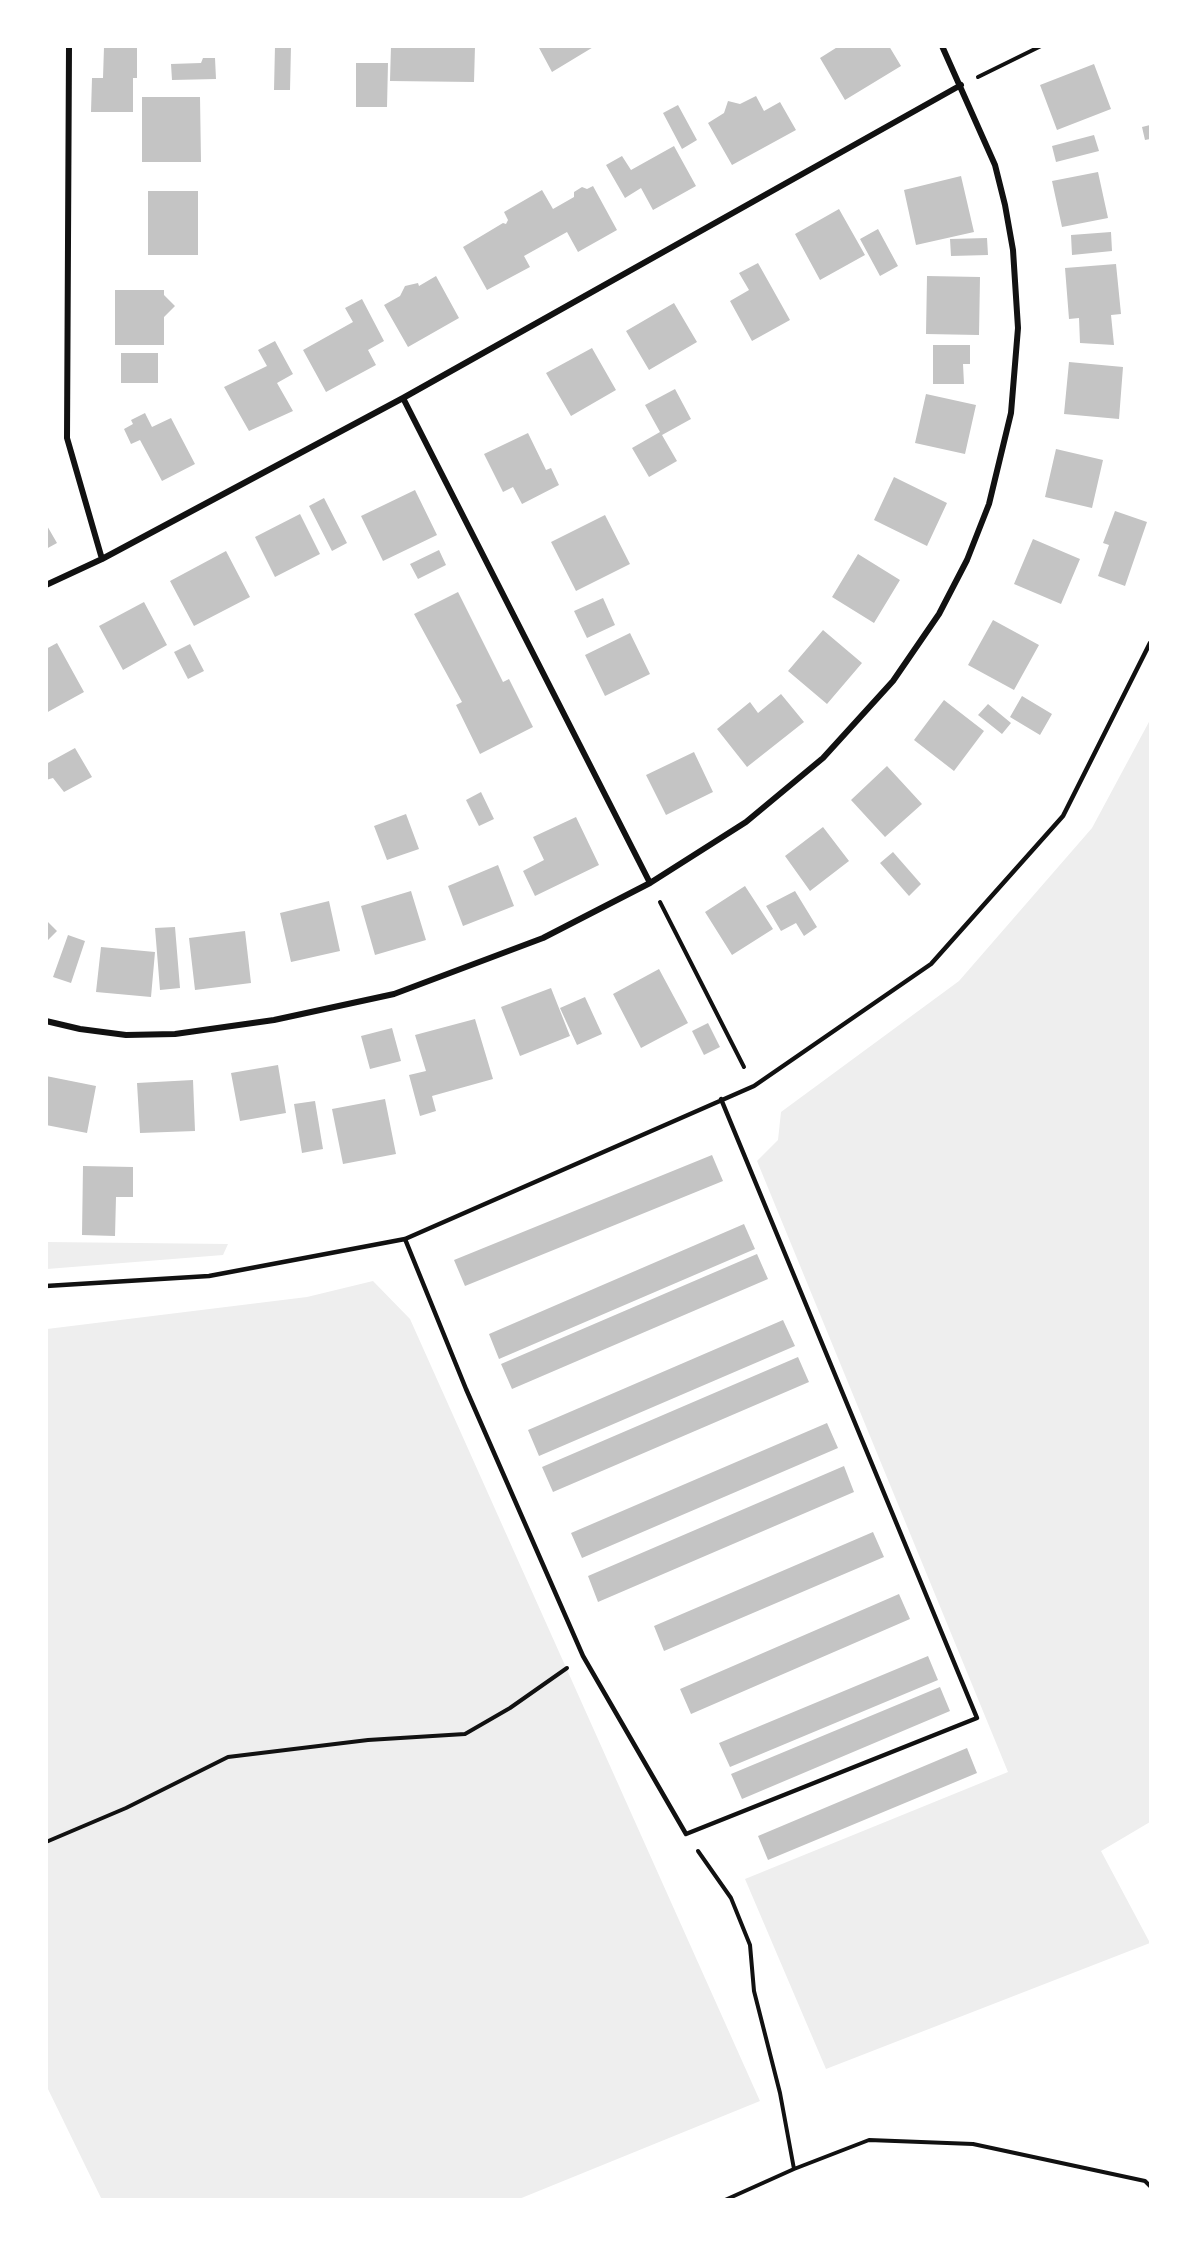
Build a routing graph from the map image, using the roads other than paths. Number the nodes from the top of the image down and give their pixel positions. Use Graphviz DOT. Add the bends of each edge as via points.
graph roads {
  1 [pos="69,46"];
  2 [pos="942,46"];
  3 [pos="961,85"];
  4 [pos="403,398"];
  5 [pos="102,559"];
  6 [pos="46,585"];
  7 [pos="1150,643"];
  8 [pos="651,883"];
  9 [pos="46,1021"];
  10 [pos="721,1099"];
  11 [pos="405,1239"];
  12 [pos="46,1286"];
  1 -- 5 [label="street" via="67,438"];
  2 -- 3 [label="street"];
  3 -- 4 [label="street"];
  3 -- 8 [label="street" via="995,165 1016,284 1018,328 1011,413 986,513 939,614 893,681 823,758 782,794 740,827"];
  4 -- 5 [label="street"];
  4 -- 8 [label="street"];
  5 -- 6 [label="street"];
  7 -- 10 [label="lane" via="1063,816 931,964 754,1086"];
  8 -- 9 [label="street" via="543,938 364,1001 274,1020 175,1034 126,1035"];
  10 -- 11 [label="lane"];
  10 -- 11 [label="lane" via="977,1718 686,1834 583,1656"];
  11 -- 12 [label="lane" via="209,1275"];
}
